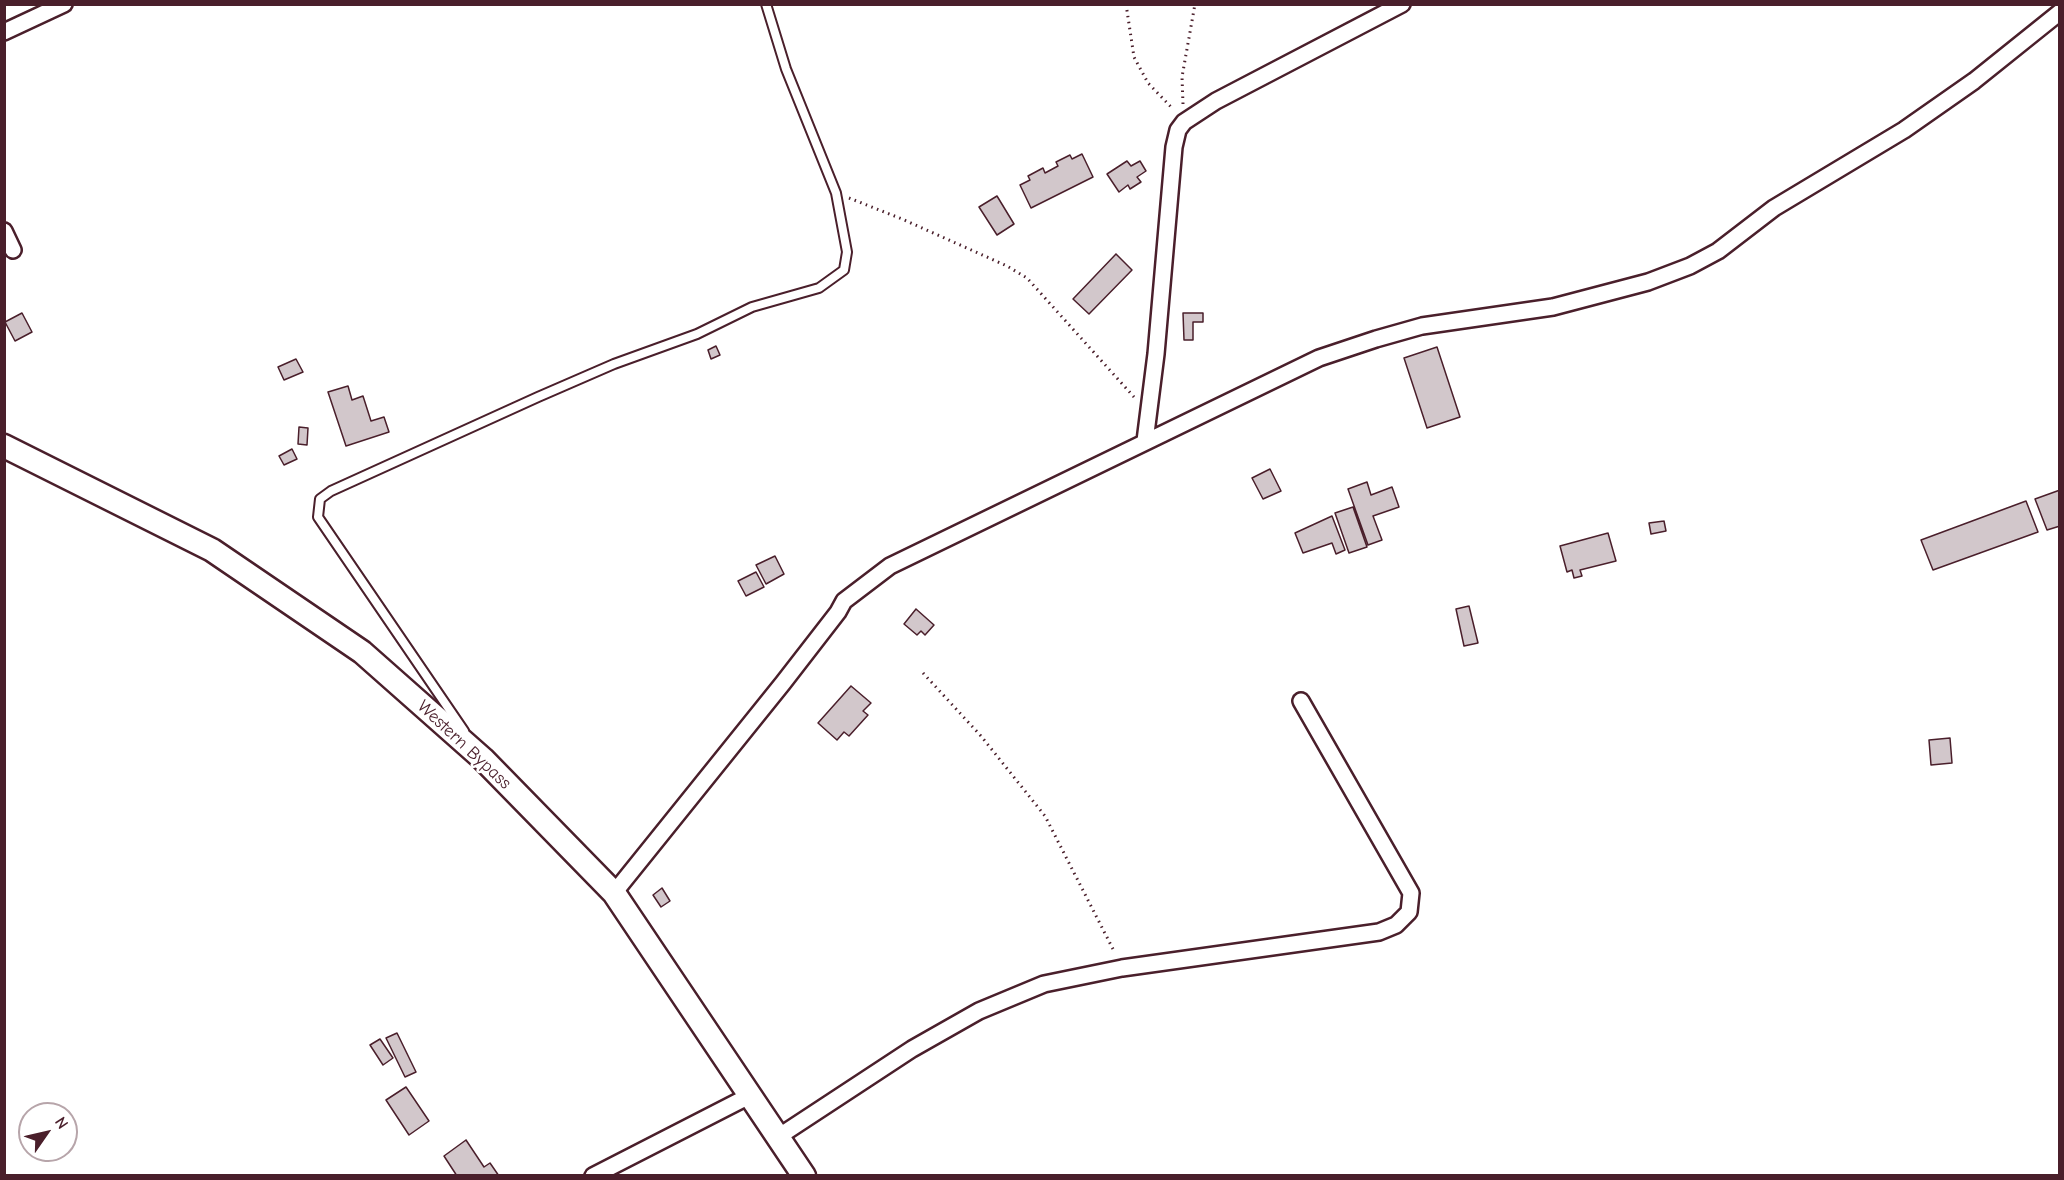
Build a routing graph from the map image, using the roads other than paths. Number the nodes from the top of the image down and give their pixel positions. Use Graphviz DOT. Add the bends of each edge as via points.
graph roads {
  1 [pos="64,4"];
  2 [pos="766,4"];
  3 [pos="1402,4"];
  4 [pos="2060,12"];
  5 [pos="4,32"];
  6 [pos="4,231"];
  7 [pos="13,250"];
  8 [pos="1145,441"];
  9 [pos="4,446"];
  10 [pos="1301,701"];
  11 [pos="483,759"];
  12 [pos="614,893"];
  13 [pos="751,1095"];
  14 [pos="778,1137"];
  15 [pos="593,1176"];
  16 [pos="804,1176"];
  1 -- 5 [label="street"];
  2 -- 11 [label="lane" via="786,69 836,193 847,252 844,270 819,288 752,307 697,334 614,364 341,486 320,499 318,517"];
  3 -- 8 [label="street" via="1216,101 1178,130"];
  4 -- 8 [label="street" via="1974,81 1904,130 1774,208 1690,266 1648,282 1553,307 1422,326 1376,339 1319,358"];
  6 -- 7 [label="street"];
  8 -- 12 [label="street" via="890,566 844,601"];
  9 -- 11 [label="main road, Western Bypass" via="212,550 362,652"];
  10 -- 14 [label="street" via="1411,893 1409,912 1396,925 1378,932 1122,968 1044,984 979,1011 912,1049"];
  11 -- 12 [label="main road, Western Bypass"];
  12 -- 13 [label="main road, Western Bypass"];
  13 -- 14 [label="main road, Western Bypass"];
  13 -- 15 [label="street"];
  14 -- 16 [label="main road, Western Bypass"];
}
